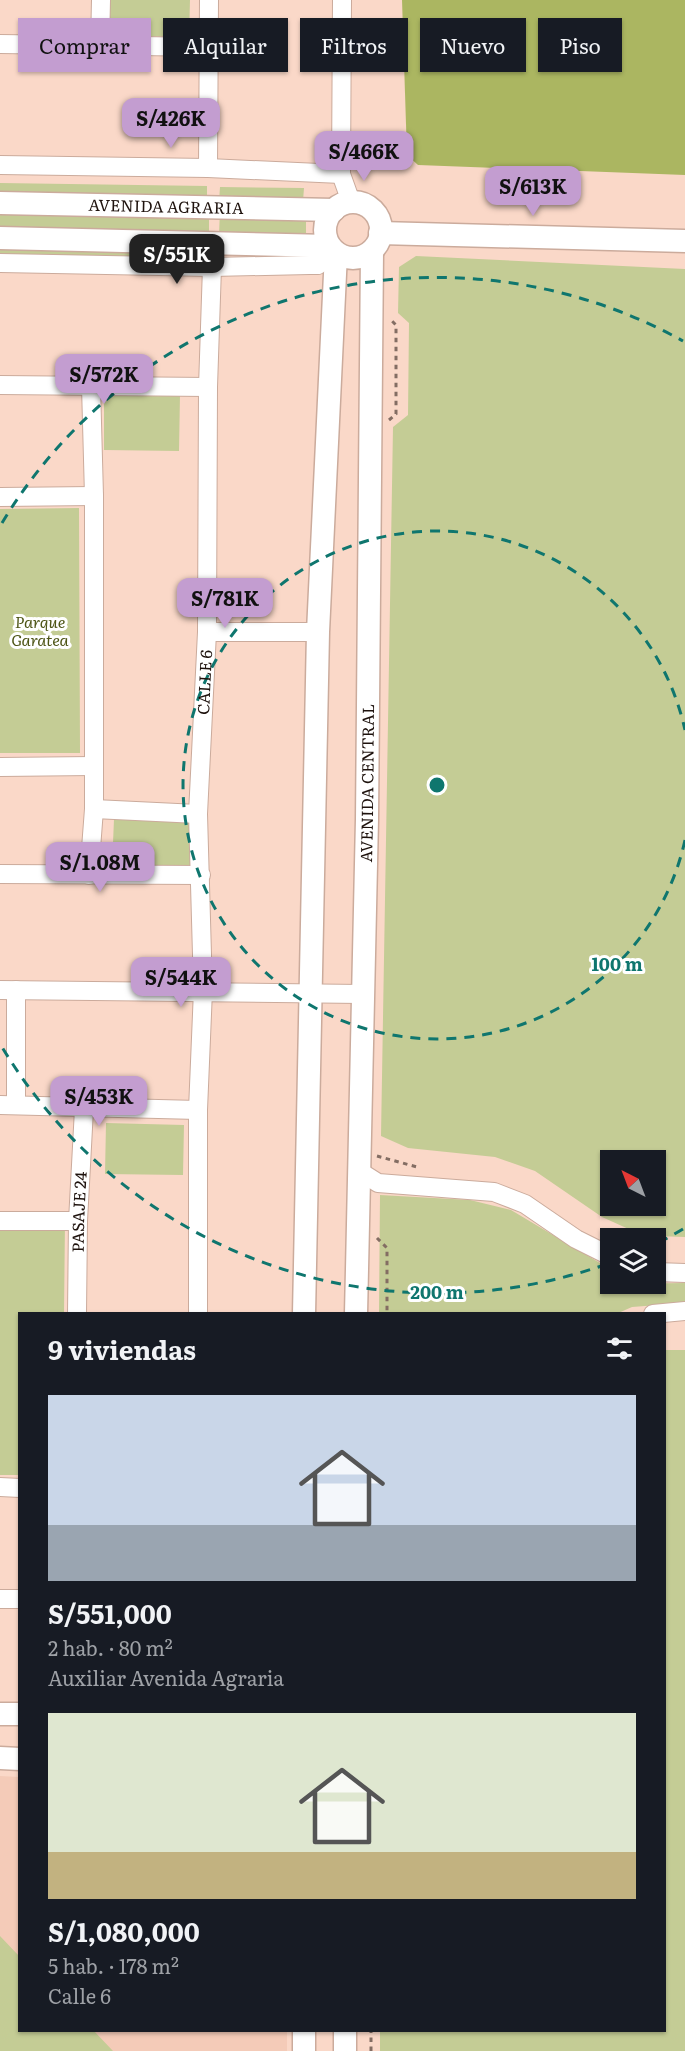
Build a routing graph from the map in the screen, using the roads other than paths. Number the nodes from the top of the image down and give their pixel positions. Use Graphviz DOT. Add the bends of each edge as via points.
graph roads {
  1 [pos="101,0"];
  2 [pos="209,0"];
  3 [pos="342,0"];
  4 [pos="101,18"];
  5 [pos="209,18"];
  6 [pos="0,44"];
  7 [pos="18,44"];
  8 [pos="208,72"];
  9 [pos="0,165"];
  10 [pos="208,168"];
  11 [pos="342,174"];
  12 [pos="0,203"];
  13 [pos="342,206"];
  14 [pos="0,238"];
  15 [pos="685,241"];
  16 [pos="376,242"];
  17 [pos="333,249"];
  18 [pos="0,263"];
  19 [pos="212,267"];
  20 [pos="0,385"];
  21 [pos="91,386"];
  22 [pos="208,387"];
  23 [pos="94,496"];
  24 [pos="0,497"];
  25 [pos="207,632"];
  26 [pos="318,632"];
  27 [pos="93,766"];
  28 [pos="0,767"];
  29 [pos="94,809"];
  30 [pos="198,814"];
  31 [pos="0,874"];
  32 [pos="89,874"];
  33 [pos="201,875"];
  34 [pos="8,990"];
  35 [pos="203,990"];
  36 [pos="310,994"];
  37 [pos="362,994"];
  38 [pos="8,1105"];
  39 [pos="84,1109"];
  40 [pos="198,1110"];
  41 [pos="359,1171"];
  42 [pos="0,1221"];
  43 [pos="78,1221"];
  44 [pos="600,1251"];
  45 [pos="666,1272"];
  46 [pos="685,1273"];
  47 [pos="685,1311"];
  48 [pos="77,1312"];
  49 [pos="198,1312"];
  50 [pos="304,1312"];
  51 [pos="356,1312"];
  52 [pos="666,1313"];
  53 [pos="0,1487"];
  54 [pos="18,1488"];
  55 [pos="0,1599"];
  56 [pos="18,1599"];
  57 [pos="0,1714"];
  58 [pos="18,1714"];
  59 [pos="0,1758"];
  60 [pos="18,1759"];
  61 [pos="304,2032"];
  62 [pos="345,2032"];
  63 [pos="304,2051"];
  64 [pos="345,2051"];
  1 -- 4 [label="street"];
  2 -- 5 [label="street"];
  3 -- 11 [label="street"];
  6 -- 7 [label="street"];
  8 -- 10 [label="street"];
  9 -- 10 [label="street"];
  10 -- 11 [label="street"];
  11 -- 13 [label="street"];
  12 -- 13 [label="main road, AVENIDA AGRARIA"];
  13 -- 16 [label="main road" via="369,208 376,215"];
  13 -- 17 [label="main road" via="325,227"];
  14 -- 17 [label="main road"];
  15 -- 16 [label="main road"];
  16 -- 17 [label="main road" via="354,258"];
  16 -- 37 [label="main road, AVENIDA CENTRAL"];
  17 -- 19 [label="street" via="318,265"];
  17 -- 26 [label="main road"];
  18 -- 19 [label="street"];
  19 -- 22 [label="street, CALLE 6"];
  20 -- 21 [label="street"];
  21 -- 22 [label="street"];
  21 -- 23 [label="street"];
  22 -- 25 [label="street, CALLE 6"];
  23 -- 24 [label="street"];
  23 -- 27 [label="street"];
  25 -- 26 [label="street"];
  25 -- 30 [label="street, CALLE 6"];
  26 -- 36 [label="main road"];
  27 -- 28 [label="street"];
  27 -- 29 [label="street"];
  29 -- 30 [label="street"];
  29 -- 32 [label="street"];
  30 -- 33 [label="street, CALLE 6"];
  31 -- 32 [label="street"];
  32 -- 33 [label="street"];
  33 -- 35 [label="street, CALLE 6"];
  34 -- 35 [label="street"];
  34 -- 38 [label="street"];
  35 -- 36 [label="street"];
  35 -- 40 [label="street, CALLE 6"];
  36 -- 37 [label="street"];
  36 -- 50 [label="main road"];
  37 -- 41 [label="main road, AVENIDA CENTRAL"];
  38 -- 39 [label="street"];
  39 -- 40 [label="street"];
  39 -- 43 [label="street, PASAJE 24"];
  40 -- 49 [label="street, CALLE 6"];
  41 -- 44 [label="street" via="378,1184 494,1192 525,1204"];
  41 -- 51 [label="main road, AVENIDA CENTRAL"];
  42 -- 43 [label="street"];
  43 -- 48 [label="street, PASAJE 24"];
  45 -- 46 [label="street"];
  47 -- 52 [label="street"];
  53 -- 54 [label="street"];
  55 -- 56 [label="street"];
  57 -- 58 [label="main road"];
  59 -- 60 [label="main road"];
  61 -- 63 [label="main road"];
  62 -- 64 [label="main road"];
}
